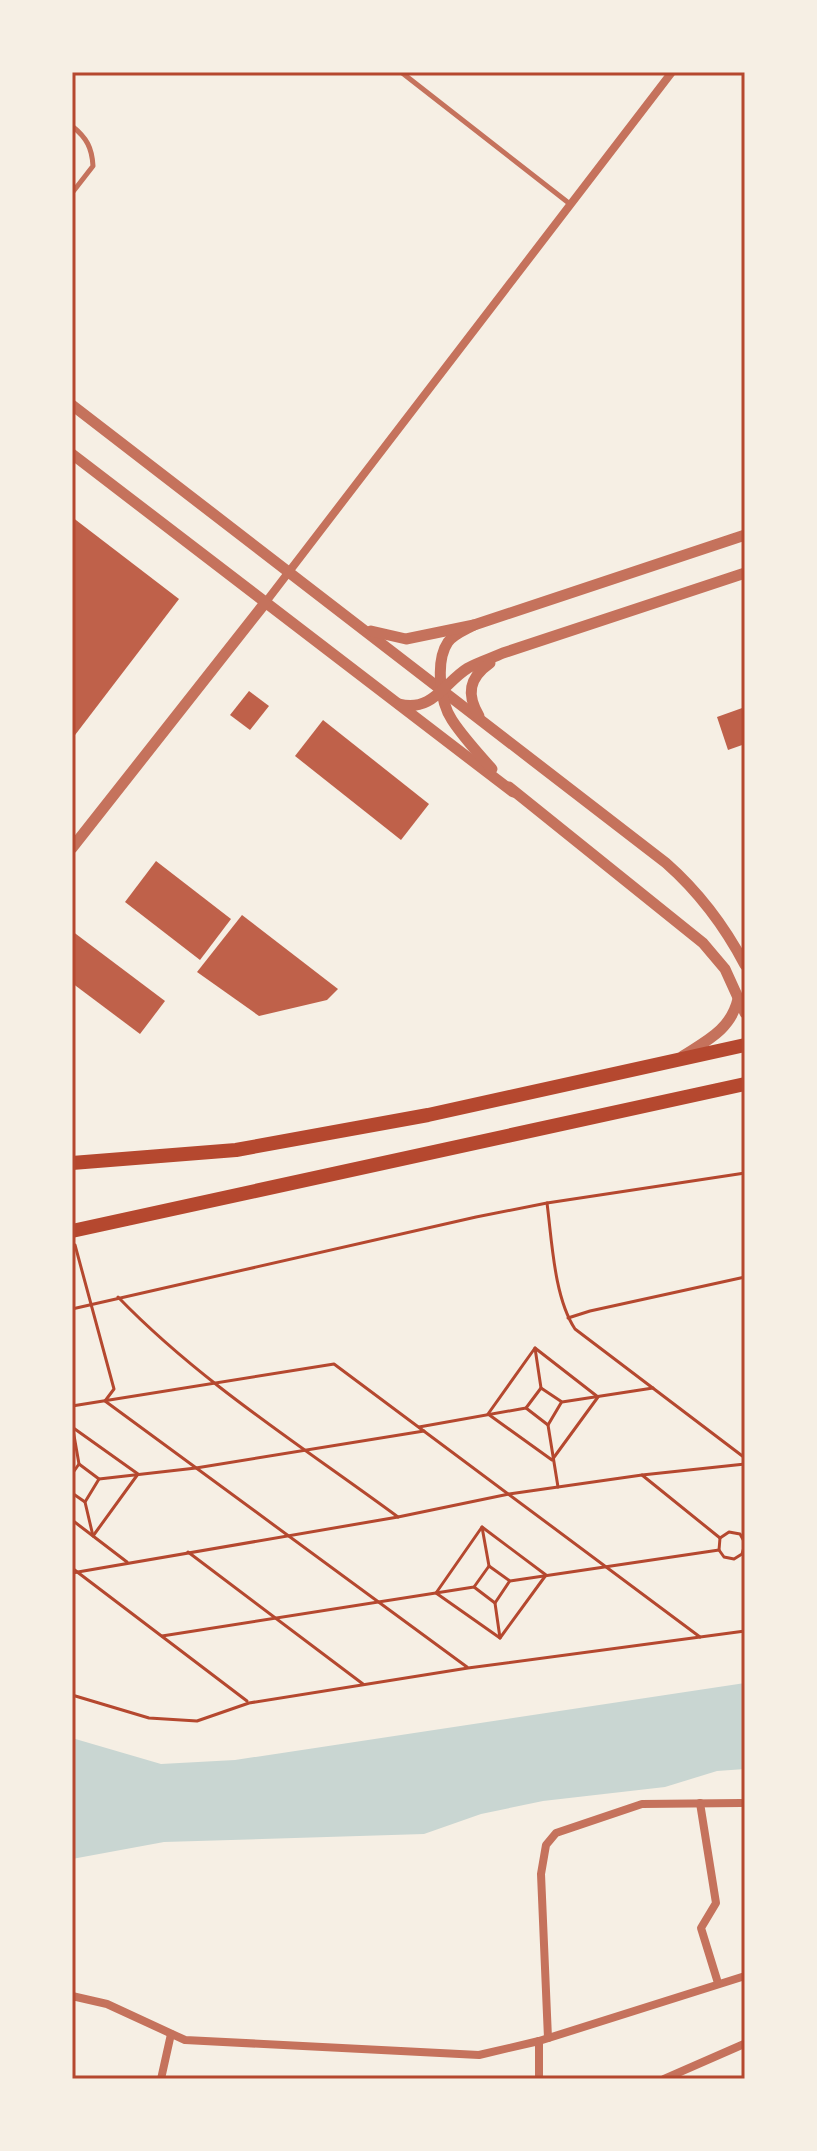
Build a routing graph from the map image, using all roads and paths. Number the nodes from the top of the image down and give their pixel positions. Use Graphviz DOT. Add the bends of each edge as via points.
graph roads {
  1 [pos="401,72"];
  2 [pos="672,72"];
  3 [pos="72,126"];
  4 [pos="72,193"];
  5 [pos="570,204"];
  6 [pos="72,405"];
  7 [pos="72,454"];
  8 [pos="745,535"];
  9 [pos="288,572"];
  10 [pos="745,573"];
  11 [pos="265,603"];
  12 [pos="474,625"];
  13 [pos="362,628"];
  14 [pos="503,653"];
  15 [pos="444,691"];
  16 [pos="396,703"];
  17 [pos="481,720"];
  18 [pos="513,792"];
  19 [pos="72,848"];
  20 [pos="744,964"];
  21 [pos="739,998"];
  22 [pos="745,1013"];
  23 [pos="745,1045"];
  24 [pos="675,1061"];
  25 [pos="743,1083"];
  26 [pos="72,1163"];
  27 [pos="745,1173"];
  28 [pos="547,1203"];
  29 [pos="72,1232"];
  30 [pos="745,1277"];
  31 [pos="118,1297"];
  32 [pos="92,1305"];
  33 [pos="72,1309"];
  34 [pos="568,1318"];
  35 [pos="535,1348"];
  36 [pos="216,1383"];
  37 [pos="541,1388"];
  38 [pos="654,1388"];
  39 [pos="598,1397"];
  40 [pos="105,1401"];
  41 [pos="562,1402"];
  42 [pos="72,1406"];
  43 [pos="526,1408"];
  44 [pos="488,1414"];
  45 [pos="548,1425"];
  46 [pos="72,1426"];
  47 [pos="419,1427"];
  48 [pos="424,1431"];
  49 [pos="306,1449"];
  50 [pos="745,1458"];
  51 [pos="552,1460"];
  52 [pos="79,1464"];
  53 [pos="745,1464"];
  54 [pos="196,1468"];
  55 [pos="72,1474"];
  56 [pos="138,1474"];
  57 [pos="642,1475"];
  58 [pos="99,1479"];
  59 [pos="558,1487"];
  60 [pos="72,1493"];
  61 [pos="509,1494"];
  62 [pos="85,1502"];
  63 [pos="398,1517"];
  64 [pos="72,1520"];
  65 [pos="482,1527"];
  66 [pos="287,1535"];
  67 [pos="93,1536"];
  68 [pos="720,1538"];
  69 [pos="745,1544"];
  70 [pos="719,1550"];
  71 [pos="188,1552"];
  72 [pos="744,1555"];
  73 [pos="127,1562"];
  74 [pos="489,1566"];
  75 [pos="606,1566"];
  76 [pos="73,1571"];
  77 [pos="546,1575"];
  78 [pos="510,1581"];
  79 [pos="474,1587"];
  80 [pos="436,1593"];
  81 [pos="380,1601"];
  82 [pos="495,1603"];
  83 [pos="275,1618"];
  84 [pos="745,1631"];
  85 [pos="162,1636"];
  86 [pos="700,1637"];
  87 [pos="500,1638"];
  88 [pos="468,1668"];
  89 [pos="363,1684"];
  90 [pos="72,1695"];
  91 [pos="249,1703"];
  92 [pos="700,1803"];
  93 [pos="741,1803"];
  94 [pos="745,1976"];
  95 [pos="718,1983"];
  96 [pos="72,1996"];
  97 [pos="171,2034"];
  98 [pos="544,2040"];
  99 [pos="744,2044"];
  100 [pos="161,2079"];
  101 [pos="539,2079"];
  102 [pos="664,2079"];
  1 -- 5 [label="lane"];
  2 -- 5 [label="street"];
  3 -- 4 [label="lane" via="92,150 93,166"];
  5 -- 9 [label="street"];
  6 -- 9 [label="street"];
  7 -- 11 [label="street"];
  8 -- 12 [label="street"];
  9 -- 11 [label="street"];
  9 -- 13 [label="street"];
  10 -- 14 [label="street"];
  11 -- 16 [label="street"];
  11 -- 19 [label="street"];
  12 -- 13 [label="street" via="406,639"];
  12 -- 15 [label="street" via="449,641 442,655"];
  13 -- 15 [label="street"];
  14 -- 15 [label="street" via="468,668"];
  14 -- 17 [label="street" via="470,687"];
  15 -- 16 [label="street" via="417,705"];
  15 -- 17 [label="street"];
  15 -- 18 [label="street" via="451,719"];
  16 -- 18 [label="street"];
  17 -- 20 [label="street" via="687,882 720,921"];
  18 -- 21 [label="street" via="703,943 725,969"];
  21 -- 22 [label="street"];
  21 -- 24 [label="street" via="724,1029"];
  23 -- 24 [label="main road"];
  24 -- 26 [label="main road" via="236,1150"];
  25 -- 29 [label="main road"];
  27 -- 28 [label="path"];
  28 -- 31 [label="path"];
  28 -- 34 [label="path"];
  29 -- 32 [label="path"];
  30 -- 34 [label="path"];
  31 -- 32 [label="path"];
  31 -- 36 [label="path"];
  32 -- 33 [label="path"];
  32 -- 40 [label="path" via="114,1389"];
  34 -- 38 [label="path" via="575,1329"];
  35 -- 37 [label="path"];
  35 -- 39 [label="path"];
  35 -- 44 [label="path"];
  36 -- 40 [label="path"];
  36 -- 47 [label="path" via="334,1364"];
  36 -- 49 [label="path"];
  37 -- 41 [label="path"];
  37 -- 43 [label="path"];
  38 -- 39 [label="path"];
  38 -- 50 [label="path"];
  39 -- 41 [label="path"];
  39 -- 51 [label="path"];
  40 -- 42 [label="path"];
  40 -- 54 [label="path"];
  41 -- 45 [label="path"];
  43 -- 44 [label="path"];
  43 -- 45 [label="path"];
  44 -- 47 [label="path"];
  44 -- 51 [label="path"];
  45 -- 51 [label="path"];
  46 -- 52 [label="path"];
  46 -- 56 [label="path"];
  47 -- 48 [label="path"];
  48 -- 49 [label="path"];
  48 -- 61 [label="path"];
  49 -- 54 [label="path"];
  49 -- 63 [label="path"];
  51 -- 59 [label="path"];
  52 -- 55 [label="path"];
  52 -- 58 [label="path"];
  53 -- 57 [label="path"];
  54 -- 56 [label="path"];
  54 -- 66 [label="path"];
  56 -- 58 [label="path"];
  56 -- 67 [label="path"];
  57 -- 59 [label="path"];
  57 -- 68 [label="path"];
  58 -- 62 [label="path"];
  59 -- 61 [label="path"];
  60 -- 62 [label="path"];
  61 -- 63 [label="path"];
  61 -- 75 [label="path"];
  62 -- 67 [label="path"];
  63 -- 66 [label="path"];
  64 -- 67 [label="path"];
  65 -- 74 [label="path"];
  65 -- 77 [label="path"];
  65 -- 80 [label="path"];
  66 -- 71 [label="path"];
  66 -- 81 [label="path"];
  67 -- 73 [label="path"];
  68 -- 69 [label="path" via="729,1532 740,1534"];
  68 -- 70 [label="path"];
  69 -- 72 [label="path"];
  70 -- 72 [label="path" via="724,1557"];
  70 -- 75 [label="path"];
  71 -- 73 [label="path"];
  71 -- 83 [label="path"];
  73 -- 76 [label="path"];
  74 -- 78 [label="path"];
  74 -- 79 [label="path"];
  75 -- 77 [label="path"];
  75 -- 86 [label="path"];
  76 -- 85 [label="path"];
  77 -- 78 [label="path"];
  77 -- 87 [label="path"];
  78 -- 82 [label="path"];
  79 -- 80 [label="path"];
  79 -- 82 [label="path"];
  80 -- 81 [label="path"];
  80 -- 87 [label="path"];
  81 -- 83 [label="path"];
  81 -- 88 [label="path"];
  82 -- 87 [label="path"];
  83 -- 85 [label="path"];
  83 -- 89 [label="path"];
  84 -- 86 [label="path"];
  85 -- 91 [label="path"];
  86 -- 88 [label="path"];
  88 -- 89 [label="path"];
  89 -- 91 [label="path"];
  90 -- 91 [label="path" via="149,1718 197,1721"];
  92 -- 93 [label="street"];
  92 -- 95 [label="street" via="716,1903 701,1928"];
  92 -- 98 [label="street" via="642,1804 556,1833 546,1845 541,1874"];
  94 -- 95 [label="street"];
  95 -- 98 [label="street"];
  96 -- 97 [label="street" via="107,2004"];
  97 -- 98 [label="street" via="185,2040 479,2055"];
  97 -- 100 [label="street"];
  98 -- 101 [label="street"];
  99 -- 102 [label="street"];
}
